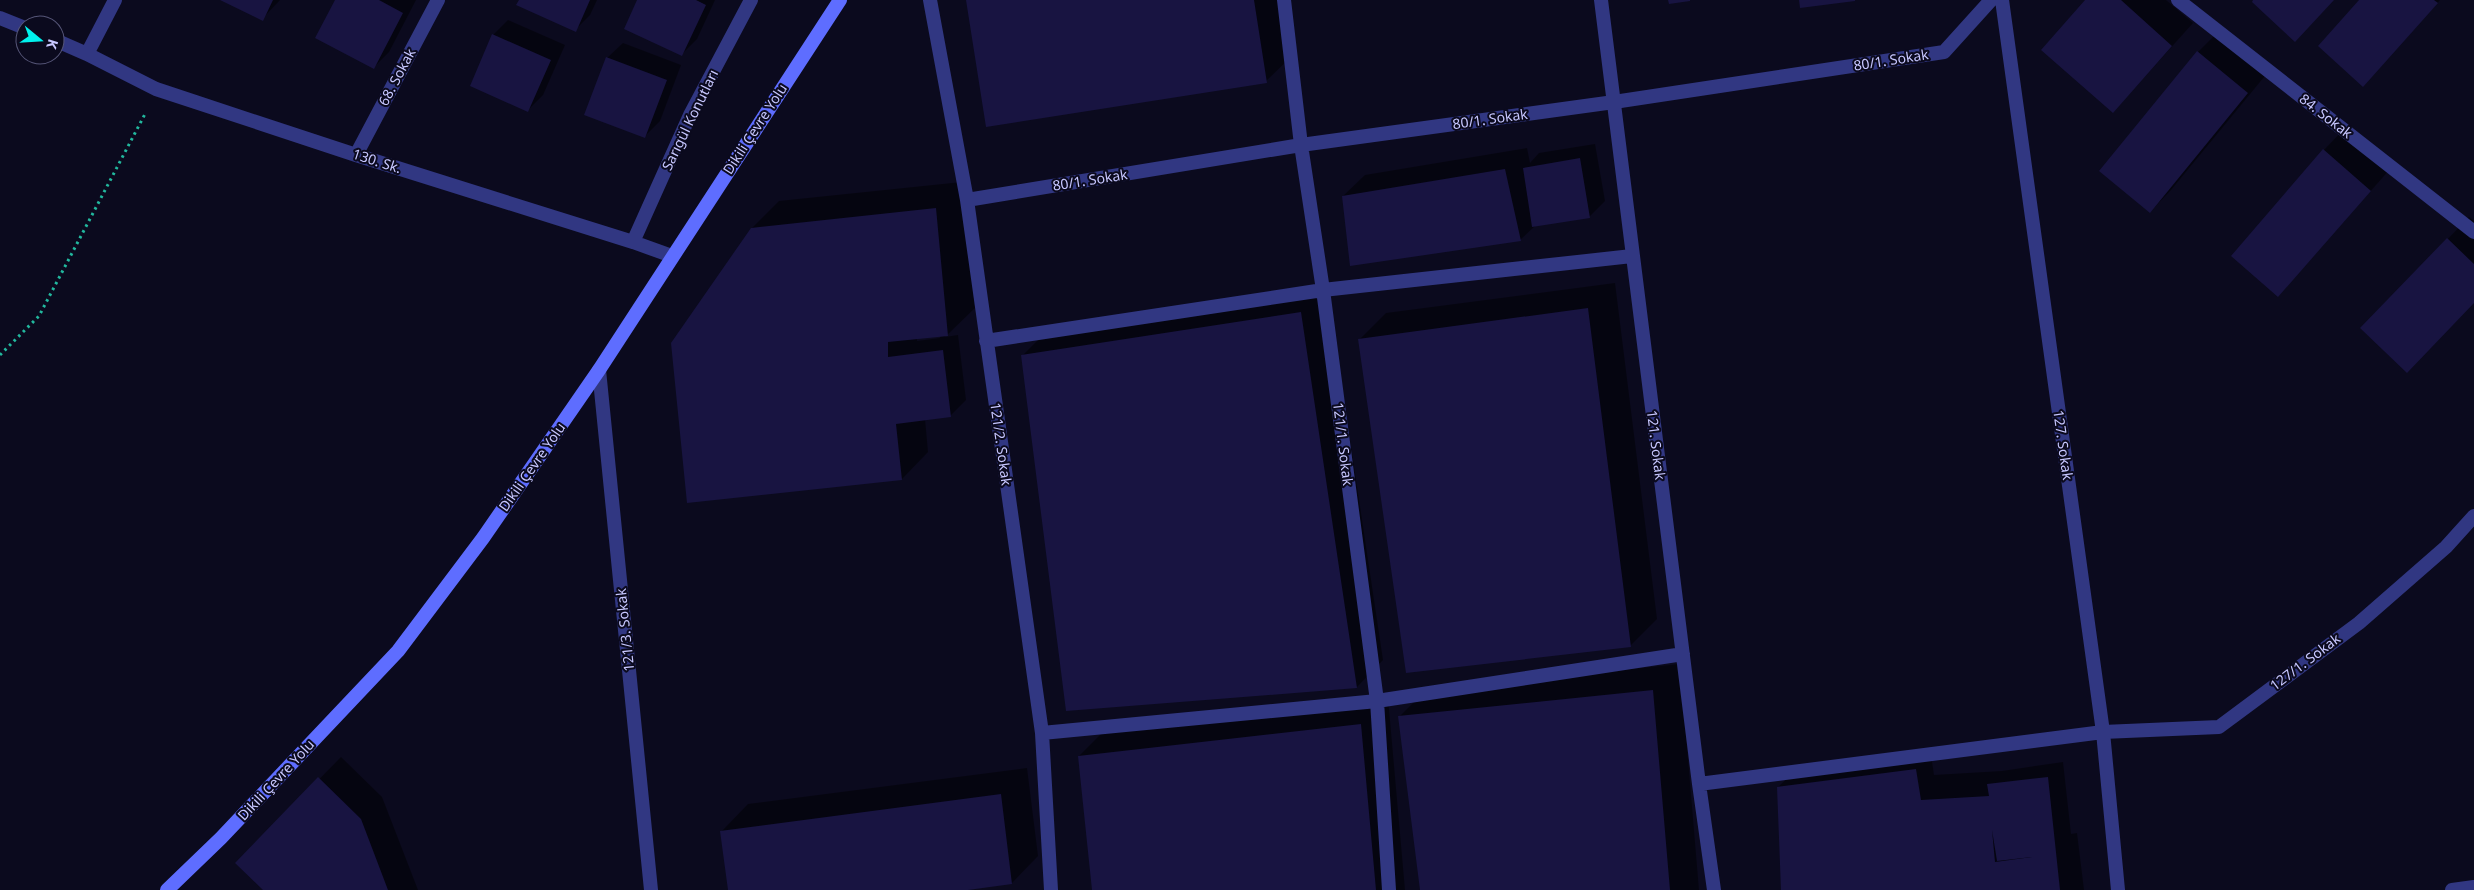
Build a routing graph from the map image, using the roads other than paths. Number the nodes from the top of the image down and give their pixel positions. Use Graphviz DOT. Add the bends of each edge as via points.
graph roads {
  1 [pos="115,0"];
  2 [pos="438,0"];
  3 [pos="751,0"];
  4 [pos="840,0"];
  5 [pos="930,0"];
  6 [pos="1284,0"];
  7 [pos="1601,0"];
  8 [pos="1991,0"];
  9 [pos="2002,0"];
  10 [pos="2178,0"];
  11 [pos="0,18"];
  12 [pos="15,24"];
  13 [pos="65,44"];
  14 [pos="87,54"];
  15 [pos="1614,102"];
  16 [pos="1301,145"];
  17 [pos="356,155"];
  18 [pos="967,200"];
  19 [pos="2474,232"];
  20 [pos="634,242"];
  21 [pos="672,256"];
  22 [pos="1632,256"];
  23 [pos="1323,290"];
  24 [pos="986,341"];
  25 [pos="599,370"];
  26 [pos="2474,516"];
  27 [pos="1683,654"];
  28 [pos="1377,701"];
  29 [pos="2103,732"];
  30 [pos="1042,733"];
  31 [pos="1699,784"];
  32 [pos="2474,887"];
  33 [pos="167,890"];
  34 [pos="651,890"];
  35 [pos="1051,890"];
  36 [pos="1389,890"];
  37 [pos="1714,890"];
  38 [pos="2118,890"];
  39 [pos="2452,890"];
  1 -- 14 [label="street"];
  2 -- 17 [label="street, 68. Sokak"];
  3 -- 20 [label="street, Sarıgül Konutları" via="690,116"];
  4 -- 21 [label="main road, Dikili Çevre Yolu"];
  5 -- 18 [label="street, 121/2. Sokak"];
  6 -- 16 [label="street, 121/1. Sokak"];
  7 -- 15 [label="street, 121. Sokak"];
  8 -- 15 [label="street, 80/1. Sokak" via="1944,52"];
  9 -- 29 [label="street, 127. Sokak"];
  10 -- 19 [label="street, 84. Sokak"];
  11 -- 12 [label="street"];
  13 -- 14 [label="street, 130. Sk."];
  14 -- 17 [label="street, 130. Sk." via="156,89"];
  15 -- 16 [label="street, 80/1. Sokak"];
  15 -- 22 [label="street, 121. Sokak"];
  16 -- 18 [label="street, 80/1. Sokak"];
  16 -- 23 [label="street, 121/1. Sokak"];
  17 -- 20 [label="street, 130. Sk."];
  18 -- 24 [label="street, 121/2. Sokak"];
  20 -- 21 [label="street, 130. Sk."];
  21 -- 25 [label="main road, Dikili Çevre Yolu"];
  22 -- 23 [label="street"];
  22 -- 27 [label="street, 121. Sokak"];
  23 -- 24 [label="street"];
  23 -- 28 [label="street, 121/1. Sokak"];
  24 -- 30 [label="street, 121/2. Sokak"];
  25 -- 33 [label="main road, Dikili Çevre Yolu" via="483,538 398,651 221,838"];
  25 -- 34 [label="street, 121/3. Sokak"];
  26 -- 29 [label="street, 127/1. Sokak" via="2446,547 2358,623 2219,727"];
  27 -- 28 [label="street"];
  27 -- 31 [label="street, 121. Sokak"];
  28 -- 30 [label="street"];
  28 -- 36 [label="street, 121/1. Sokak"];
  29 -- 31 [label="street, 127/1. Sokak"];
  29 -- 38 [label="street, 127. Sokak"];
  30 -- 35 [label="street, 121/2. Sokak"];
  31 -- 37 [label="street, 121. Sokak"];
  32 -- 39 [label="street"];
}
